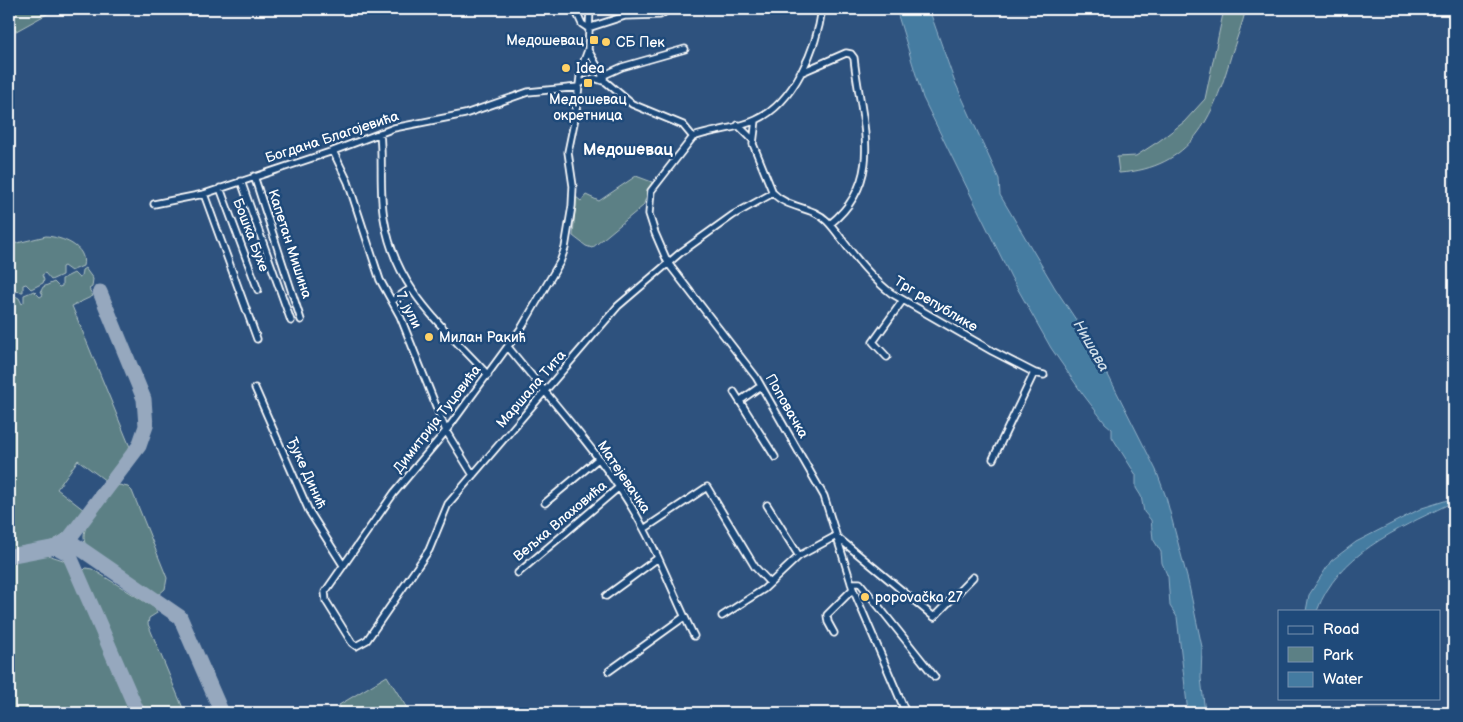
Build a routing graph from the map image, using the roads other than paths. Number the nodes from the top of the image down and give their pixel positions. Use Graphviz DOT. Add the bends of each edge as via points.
graph roads {
  1 [pos="574,9"];
  2 [pos="590,9"];
  3 [pos="669,9"];
  4 [pos="822,9"];
  5 [pos="588,28"];
  6 [pos="685,49"];
  7 [pos="588,50"];
  8 [pos="595,63"];
  9 [pos="584,64"];
  10 [pos="800,72"];
  11 [pos="582,74"];
  12 [pos="600,74"];
  13 [pos="594,78"];
  14 [pos="587,79"];
  15 [pos="606,82"];
  16 [pos="580,85"];
  17 [pos="756,120"];
  18 [pos="738,125"];
  19 [pos="380,133"];
  20 [pos="693,137"];
  21 [pos="752,139"];
  22 [pos="333,151"];
  23 [pos="254,176"];
  24 [pos="241,181"];
  25 [pos="220,188"];
  26 [pos="773,193"];
  27 [pos="204,194"];
  28 [pos="154,204"];
  29 [pos="830,224"];
  30 [pos="668,263"];
  31 [pos="410,289"];
  32 [pos="258,290"];
  33 [pos="903,300"];
  34 [pos="392,301"];
  35 [pos="301,320"];
  36 [pos="291,321"];
  37 [pos="257,338"];
  38 [pos="508,347"];
  39 [pos="887,357"];
  40 [pos="1034,373"];
  41 [pos="488,375"];
  42 [pos="1044,375"];
  43 [pos="761,386"];
  44 [pos="255,388"];
  45 [pos="734,392"];
  46 [pos="545,393"];
  47 [pos="741,400"];
  48 [pos="446,431"];
  49 [pos="775,457"];
  50 [pos="598,459"];
  51 [pos="993,459"];
  52 [pos="473,475"];
  53 [pos="618,488"];
  54 [pos="545,503"];
  55 [pos="767,504"];
  56 [pos="644,529"];
  57 [pos="836,536"];
  58 [pos="799,556"];
  59 [pos="658,558"];
  60 [pos="343,565"];
  61 [pos="518,573"];
  62 [pos="973,577"];
  63 [pos="770,583"];
  64 [pos="852,586"];
  65 [pos="606,596"];
  66 [pos="722,616"];
  67 [pos="684,617"];
  68 [pos="834,633"];
  69 [pos="694,636"];
  70 [pos="356,646"];
  71 [pos="609,670"];
  72 [pos="935,677"];
  73 [pos="906,713"];
  1 -- 5 [label="street"];
  2 -- 5 [label="street"];
  3 -- 5 [label="street" via="660,14 625,16"];
  4 -- 10 [label="street" via="817,39"];
  5 -- 7 [label="street"];
  6 -- 12 [label="street"];
  7 -- 8 [label="street"];
  7 -- 9 [label="street"];
  8 -- 9 [label="street"];
  8 -- 12 [label="street"];
  9 -- 11 [label="street"];
  10 -- 17 [label="street" via="781,102"];
  10 -- 29 [label="street" via="846,53 854,58 867,133 864,176 847,209"];
  11 -- 14 [label="street"];
  11 -- 16 [label="street, Димитрија Туцовића"];
  12 -- 13 [label="street"];
  12 -- 15 [label="street"];
  13 -- 14 [label="street"];
  13 -- 15 [label="street"];
  14 -- 16 [label="street"];
  15 -- 20 [label="street" via="632,104 683,125"];
  16 -- 19 [label="street, Богдана Благојевића" via="528,92 466,114"];
  16 -- 38 [label="street, Димитрија Туцовића" via="568,152 573,195 565,248 548,286"];
  17 -- 18 [label="street"];
  17 -- 21 [label="street"];
  18 -- 20 [label="street"];
  18 -- 21 [label="street"];
  19 -- 22 [label="street, Богдана Благојевића"];
  19 -- 31 [label="street" via="384,219 394,257"];
  20 -- 30 [label="street, Поповачка" via="650,194 652,224"];
  21 -- 26 [label="street"];
  22 -- 23 [label="street, Богдана Благојевића"];
  22 -- 34 [label="street, 7. јули" via="348,182 380,280"];
  23 -- 24 [label="street, Богдана Благојевића"];
  23 -- 35 [label="street, Капетан Мишина"];
  24 -- 25 [label="street, Богдана Благојевића"];
  24 -- 36 [label="street"];
  25 -- 27 [label="street, Богдана Благојевића"];
  25 -- 32 [label="street, Бошка Бухе"];
  26 -- 29 [label="street, Трг републике" via="785,203 814,213"];
  26 -- 30 [label="street, Маршала Тита" via="733,215"];
  27 -- 28 [label="street, Богдана Благојевића"];
  27 -- 37 [label="street"];
  29 -- 33 [label="street, Трг републике" via="877,280"];
  30 -- 43 [label="street, Поповачка"];
  30 -- 46 [label="street, Маршала Тита" via="618,306"];
  31 -- 34 [label="street"];
  31 -- 41 [label="street"];
  33 -- 39 [label="street" via="873,342"];
  33 -- 40 [label="street, Трг републике"];
  34 -- 48 [label="street, 7. јули"];
  38 -- 41 [label="street, Димитрија Туцовића"];
  38 -- 46 [label="street, Матејевачка"];
  40 -- 42 [label="street, Трг републике"];
  40 -- 51 [label="street"];
  41 -- 48 [label="street, Димитрија Туцовића"];
  43 -- 47 [label="street"];
  43 -- 57 [label="street, Поповачка" via="824,496"];
  44 -- 60 [label="street, Ђуке Динић" via="309,511"];
  45 -- 47 [label="street"];
  46 -- 50 [label="street, Матејевачка"];
  46 -- 52 [label="street, Маршала Тита"];
  47 -- 49 [label="street"];
  48 -- 52 [label="street, 7. јули"];
  48 -- 60 [label="street, Димитрија Туцовића" via="394,493"];
  50 -- 53 [label="street, Матејевачка"];
  50 -- 54 [label="street"];
  52 -- 70 [label="street, Маршала Тита" via="448,504 429,550 367,640"];
  53 -- 56 [label="street, Матејевачка"];
  53 -- 61 [label="street, Вељка Влаховића"];
  55 -- 58 [label="street"];
  56 -- 59 [label="street, Матејевачка"];
  56 -- 63 [label="street" via="707,487 756,567"];
  57 -- 58 [label="street"];
  57 -- 62 [label="street" via="934,616"];
  57 -- 64 [label="street, Поповачка"];
  58 -- 63 [label="street"];
  59 -- 65 [label="street"];
  59 -- 67 [label="street, Матејевачка"];
  60 -- 70 [label="street, Димитрија Туцовића" via="325,596 348,638"];
  63 -- 66 [label="street"];
  64 -- 68 [label="street" via="827,615"];
  64 -- 72 [label="street" via="860,584"];
  64 -- 73 [label="street, Поповачка"];
  67 -- 69 [label="street, Матејевачка"];
  67 -- 71 [label="street"];
}
